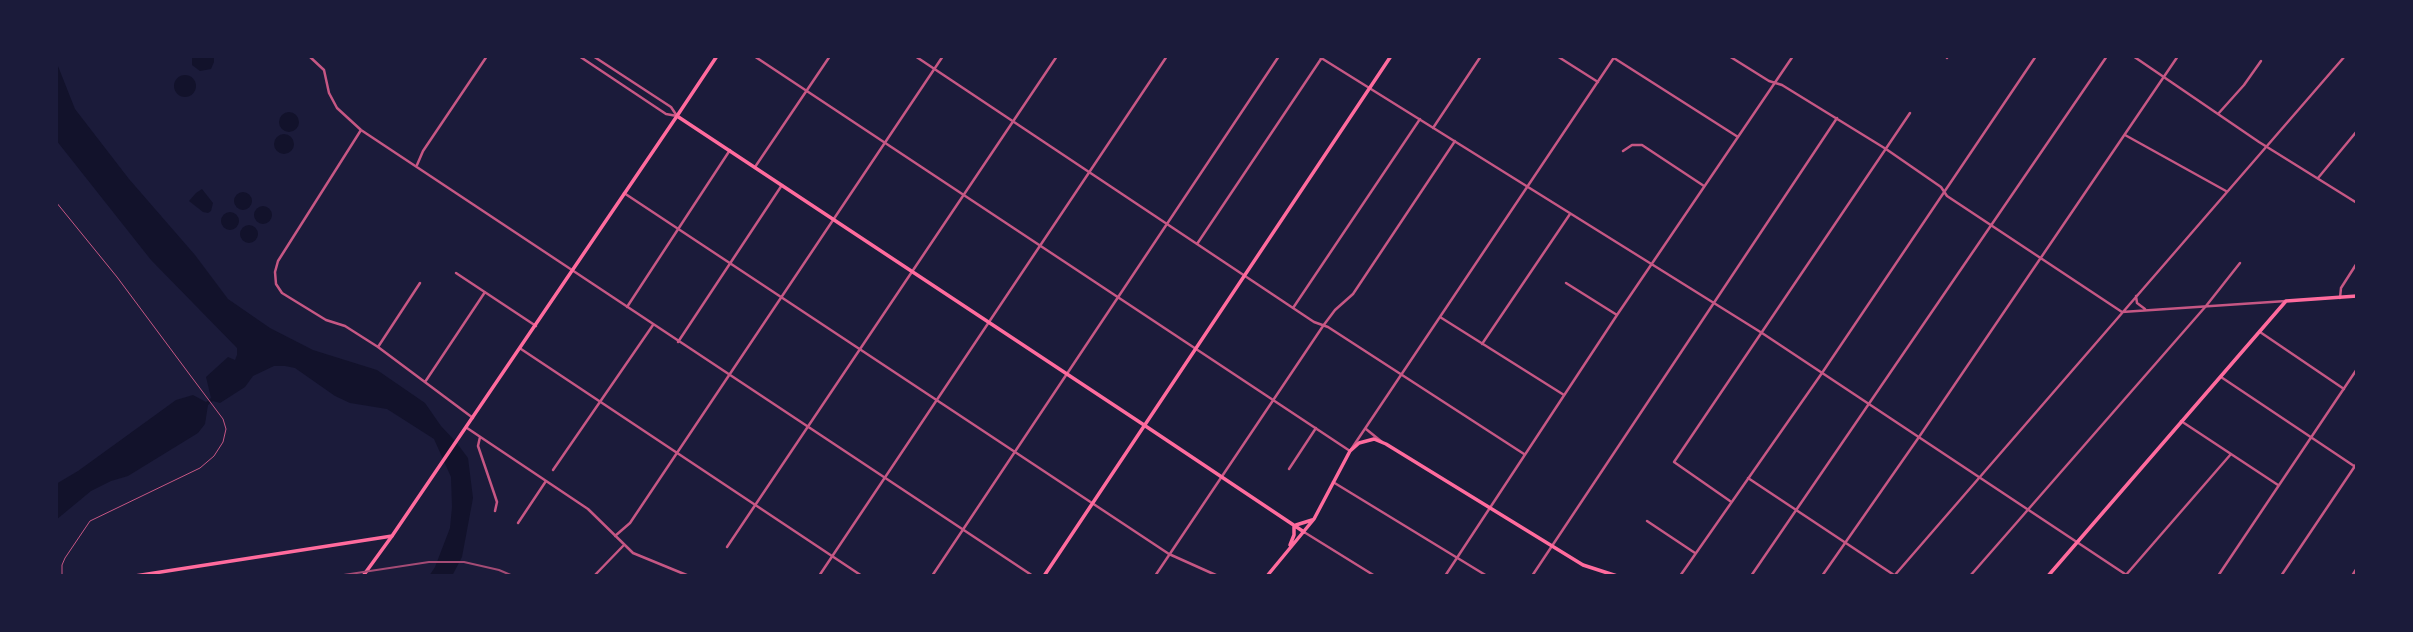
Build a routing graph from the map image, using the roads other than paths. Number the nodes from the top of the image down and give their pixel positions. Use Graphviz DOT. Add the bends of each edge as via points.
graph roads {
  1 [pos="309,56"];
  2 [pos="487,56"];
  3 [pos="579,56"];
  4 [pos="593,56"];
  5 [pos="717,56"];
  6 [pos="754,56"];
  7 [pos="830,56"];
  8 [pos="915,56"];
  9 [pos="943,56"];
  10 [pos="1057,56"];
  11 [pos="1167,56"];
  12 [pos="1279,56"];
  13 [pos="1391,56"];
  14 [pos="1480,56"];
  15 [pos="1556,56"];
  16 [pos="1729,56"];
  17 [pos="1793,56"];
  18 [pos="2036,56"];
  19 [pos="2106,56"];
  20 [pos="2133,56"];
  21 [pos="2178,56"];
  22 [pos="2345,56"];
  23 [pos="1321,57"];
  24 [pos="1614,57"];
  25 [pos="2261,61"];
  26 [pos="934,69"];
  27 [pos="2163,77"];
  28 [pos="1598,82"];
  29 [pos="1774,83"];
  30 [pos="1370,88"];
  31 [pos="807,90"];
  32 [pos="1910,113"];
  33 [pos="2218,114"];
  34 [pos="677,116"];
  35 [pos="1837,118"];
  36 [pos="1420,119"];
  37 [pos="1013,121"];
  38 [pos="1433,128"];
  39 [pos="361,130"];
  40 [pos="2357,131"];
  41 [pos="2125,135"];
  42 [pos="1738,137"];
  43 [pos="2352,138"];
  44 [pos="1455,141"];
  45 [pos="2357,141"];
  46 [pos="885,143"];
  47 [pos="2267,145"];
  48 [pos="1886,149"];
  49 [pos="730,150"];
  50 [pos="1623,151"];
  51 [pos="416,166"];
  52 [pos="755,167"];
  53 [pos="1088,172"];
  54 [pos="2318,178"];
  55 [pos="782,185"];
  56 [pos="1527,186"];
  57 [pos="1704,186"];
  58 [pos="2226,191"];
  59 [pos="1944,192"];
  60 [pos="624,193"];
  61 [pos="963,194"];
  62 [pos="56,202"];
  63 [pos="2357,203"];
  64 [pos="1571,213"];
  65 [pos="834,218"];
  66 [pos="1166,224"];
  67 [pos="1991,226"];
  68 [pos="678,229"];
  69 [pos="1197,244"];
  70 [pos="1039,246"];
  71 [pos="2041,258"];
  72 [pos="731,263"];
  73 [pos="2240,263"];
  74 [pos="2357,263"];
  75 [pos="1652,264"];
  76 [pos="911,270"];
  77 [pos="573,272"];
  78 [pos="456,273"];
  79 [pos="1246,276"];
  80 [pos="1566,283"];
  81 [pos="419,284"];
  82 [pos="485,292"];
  83 [pos="2136,295"];
  84 [pos="2357,296"];
  85 [pos="781,297"];
  86 [pos="1117,297"];
  87 [pos="2340,298"];
  88 [pos="2286,302"];
  89 [pos="1713,303"];
  90 [pos="2206,306"];
  91 [pos="627,307"];
  92 [pos="1293,308"];
  93 [pos="2148,310"];
  94 [pos="2122,312"];
  95 [pos="1617,315"];
  96 [pos="1440,317"];
  97 [pos="989,322"];
  98 [pos="653,325"];
  99 [pos="536,326"];
  100 [pos="1323,326"];
  101 [pos="2260,332"];
  102 [pos="1762,333"];
  103 [pos="678,342"];
  104 [pos="1482,344"];
  105 [pos="378,347"];
  106 [pos="521,349"];
  107 [pos="859,349"];
  108 [pos="1197,349"];
  109 [pos="2357,369"];
  110 [pos="1066,373"];
  111 [pos="1822,373"];
  112 [pos="1401,375"];
  113 [pos="729,376"];
  114 [pos="2221,377"];
  115 [pos="425,382"];
  116 [pos="2344,389"];
  117 [pos="1563,395"];
  118 [pos="1273,400"];
  119 [pos="600,401"];
  120 [pos="936,401"];
  121 [pos="1869,404"];
  122 [pos="473,418"];
  123 [pos="2181,421"];
  124 [pos="1144,425"];
  125 [pos="806,427"];
  126 [pos="466,428"];
  127 [pos="1315,428"];
  128 [pos="1364,428"];
  129 [pos="480,437"];
  130 [pos="1919,437"];
  131 [pos="2311,437"];
  132 [pos="1382,442"];
  133 [pos="1350,450"];
  134 [pos="677,453"];
  135 [pos="1014,453"];
  136 [pos="1524,454"];
  137 [pos="2231,454"];
  138 [pos="2356,466"];
  139 [pos="1289,469"];
  140 [pos="553,470"];
  141 [pos="1222,477"];
  142 [pos="1980,477"];
  143 [pos="884,478"];
  144 [pos="1748,478"];
  145 [pos="545,481"];
  146 [pos="1334,482"];
  147 [pos="2278,486"];
  148 [pos="1092,502"];
  149 [pos="1731,502"];
  150 [pos="755,505"];
  151 [pos="1489,508"];
  152 [pos="1796,510"];
  153 [pos="2029,510"];
  154 [pos="495,511"];
  155 [pos="1314,519"];
  156 [pos="1647,521"];
  157 [pos="518,523"];
  158 [pos="1293,525"];
  159 [pos="962,530"];
  160 [pos="1304,532"];
  161 [pos="392,536"];
  162 [pos="615,536"];
  163 [pos="1845,542"];
  164 [pos="2078,542"];
  165 [pos="624,545"];
  166 [pos="1551,546"];
  167 [pos="727,547"];
  168 [pos="1285,553"];
  169 [pos="1695,553"];
  170 [pos="1169,554"];
  171 [pos="832,556"];
  172 [pos="1457,557"];
  173 [pos="2356,571"];
  174 [pos="62,576"];
  175 [pos="135,576"];
  176 [pos="363,576"];
  177 [pos="594,576"];
  178 [pos="689,576"];
  179 [pos="819,576"];
  180 [pos="862,576"];
  181 [pos="932,576"];
  182 [pos="1033,576"];
  183 [pos="1044,576"];
  184 [pos="1155,576"];
  185 [pos="1218,576"];
  186 [pos="1267,576"];
  187 [pos="1375,576"];
  188 [pos="1445,576"];
  189 [pos="1487,576"];
  190 [pos="1532,576"];
  191 [pos="1617,576"];
  192 [pos="1679,576"];
  193 [pos="1751,576"];
  194 [pos="1822,576"];
  195 [pos="1895,576"];
  196 [pos="1970,576"];
  197 [pos="2048,576"];
  198 [pos="2126,576"];
  199 [pos="2218,576"];
  200 [pos="2281,576"];
  201 [pos="2352,576"];
  1 -- 39 [label="street" via="324,70 337,108"];
  2 -- 51 [label="street"];
  3 -- 34 [label="street" via="666,114"];
  4 -- 34 [label="street" via="671,107"];
  5 -- 34 [label="main road"];
  6 -- 31 [label="street"];
  7 -- 31 [label="street"];
  8 -- 26 [label="street"];
  9 -- 26 [label="street"];
  10 -- 37 [label="street"];
  11 -- 53 [label="street"];
  12 -- 66 [label="street"];
  13 -- 30 [label="main road"];
  14 -- 38 [label="street"];
  15 -- 28 [label="street"];
  16 -- 29 [label="street"];
  17 -- 29 [label="street"];
  18 -- 59 [label="street"];
  19 -- 67 [label="street"];
  20 -- 27 [label="street"];
  21 -- 27 [label="street"];
  22 -- 47 [label="street"];
  23 -- 30 [label="street"];
  23 -- 69 [label="street"];
  24 -- 28 [label="street"];
  24 -- 42 [label="street"];
  25 -- 33 [label="street"];
  26 -- 37 [label="street"];
  26 -- 46 [label="street"];
  27 -- 33 [label="street"];
  27 -- 41 [label="street"];
  28 -- 56 [label="street"];
  29 -- 35 [label="street"];
  29 -- 42 [label="street"];
  30 -- 36 [label="street"];
  30 -- 79 [label="main road"];
  31 -- 46 [label="street"];
  31 -- 52 [label="street"];
  32 -- 48 [label="street"];
  33 -- 47 [label="street"];
  34 -- 49 [label="main road"];
  34 -- 60 [label="main road"];
  35 -- 48 [label="street"];
  35 -- 89 [label="street"];
  36 -- 38 [label="street"];
  36 -- 92 [label="street"];
  37 -- 53 [label="street"];
  37 -- 61 [label="street"];
  38 -- 44 [label="street"];
  39 -- 51 [label="street"];
  39 -- 105 [label="street" via="274,274 282,293"];
  40 -- 43 [label="street"];
  41 -- 58 [label="street"];
  41 -- 71 [label="street"];
  42 -- 57 [label="street"];
  43 -- 45 [label="street"];
  43 -- 54 [label="street"];
  44 -- 56 [label="street"];
  44 -- 100 [label="street" via="1353,294"];
  46 -- 61 [label="street"];
  46 -- 65 [label="street"];
  47 -- 54 [label="street"];
  47 -- 58 [label="street"];
  48 -- 59 [label="street"];
  48 -- 102 [label="street"];
  49 -- 52 [label="main road"];
  49 -- 68 [label="street"];
  50 -- 57 [label="street" via="1642,145"];
  51 -- 77 [label="street"];
  52 -- 55 [label="main road"];
  53 -- 66 [label="street"];
  53 -- 70 [label="street"];
  54 -- 63 [label="street"];
  55 -- 65 [label="main road"];
  55 -- 72 [label="street"];
  56 -- 64 [label="street"];
  56 -- 96 [label="street"];
  57 -- 75 [label="street"];
  58 -- 83 [label="street"];
  59 -- 67 [label="street"];
  59 -- 111 [label="street"];
  60 -- 68 [label="street"];
  60 -- 77 [label="main road"];
  61 -- 70 [label="street"];
  61 -- 76 [label="street"];
  62 -- 174 [label="lane" via="207,398 226,432 209,462 200,468 90,521 65,558"];
  64 -- 75 [label="street"];
  64 -- 104 [label="street"];
  65 -- 76 [label="main road"];
  65 -- 85 [label="street"];
  66 -- 69 [label="street"];
  66 -- 86 [label="street"];
  67 -- 71 [label="street"];
  67 -- 121 [label="street"];
  68 -- 72 [label="street"];
  68 -- 91 [label="street"];
  69 -- 79 [label="street"];
  70 -- 86 [label="street"];
  70 -- 97 [label="street"];
  71 -- 94 [label="street"];
  71 -- 130 [label="street"];
  72 -- 85 [label="street"];
  72 -- 103 [label="street"];
  73 -- 90 [label="street"];
  74 -- 87 [label="street"];
  75 -- 89 [label="street"];
  75 -- 95 [label="street"];
  76 -- 97 [label="main road"];
  76 -- 107 [label="street"];
  77 -- 91 [label="street"];
  77 -- 99 [label="main road"];
  78 -- 82 [label="street"];
  79 -- 92 [label="street"];
  79 -- 108 [label="main road"];
  80 -- 95 [label="street"];
  81 -- 105 [label="street"];
  82 -- 99 [label="street"];
  82 -- 115 [label="street"];
  83 -- 93 [label="street" via="2138,305"];
  83 -- 94 [label="street"];
  84 -- 87 [label="main road"];
  85 -- 107 [label="street"];
  85 -- 113 [label="street"];
  86 -- 108 [label="street"];
  86 -- 110 [label="street"];
  87 -- 88 [label="main road"];
  88 -- 90 [label="street"];
  88 -- 101 [label="main road"];
  89 -- 102 [label="street"];
  89 -- 166 [label="street"];
  90 -- 93 [label="street"];
  90 -- 153 [label="street"];
  91 -- 98 [label="street"];
  92 -- 100 [label="street"];
  93 -- 94 [label="street"];
  94 -- 142 [label="street"];
  95 -- 117 [label="street"];
  96 -- 104 [label="street"];
  96 -- 112 [label="street"];
  97 -- 110 [label="main road"];
  97 -- 120 [label="street"];
  98 -- 103 [label="street"];
  98 -- 119 [label="street"];
  99 -- 106 [label="main road"];
  100 -- 112 [label="street"];
  100 -- 118 [label="street"];
  101 -- 114 [label="main road"];
  101 -- 116 [label="street"];
  102 -- 111 [label="street"];
  102 -- 149 [label="street" via="1674,463"];
  103 -- 113 [label="street"];
  104 -- 117 [label="street"];
  105 -- 115 [label="street"];
  106 -- 119 [label="street"];
  106 -- 122 [label="main road"];
  107 -- 120 [label="street"];
  107 -- 125 [label="street"];
  108 -- 118 [label="street"];
  108 -- 124 [label="main road"];
  109 -- 116 [label="street"];
  110 -- 124 [label="main road"];
  110 -- 135 [label="street"];
  111 -- 121 [label="street"];
  111 -- 144 [label="street"];
  112 -- 128 [label="street"];
  112 -- 136 [label="street"];
  113 -- 125 [label="street"];
  113 -- 134 [label="street"];
  114 -- 123 [label="main road"];
  114 -- 131 [label="street"];
  115 -- 122 [label="street"];
  116 -- 131 [label="street"];
  117 -- 136 [label="street"];
  118 -- 127 [label="street"];
  118 -- 141 [label="street"];
  119 -- 134 [label="street"];
  119 -- 140 [label="street"];
  120 -- 135 [label="street"];
  120 -- 143 [label="street"];
  121 -- 130 [label="street"];
  121 -- 152 [label="street"];
  122 -- 126 [label="main road"];
  123 -- 137 [label="street"];
  123 -- 164 [label="main road"];
  124 -- 141 [label="main road"];
  124 -- 148 [label="main road"];
  125 -- 143 [label="street"];
  125 -- 150 [label="street"];
  126 -- 129 [label="street"];
  126 -- 161 [label="main road"];
  127 -- 133 [label="street"];
  127 -- 139 [label="street"];
  128 -- 132 [label="street"];
  128 -- 133 [label="street"];
  129 -- 145 [label="street"];
  129 -- 154 [label="street" via="478,446 497,502"];
  130 -- 142 [label="street"];
  130 -- 163 [label="street"];
  131 -- 138 [label="street"];
  131 -- 147 [label="street"];
  132 -- 133 [label="main road" via="1367,440"];
  132 -- 151 [label="main road"];
  133 -- 146 [label="main road"];
  134 -- 150 [label="street"];
  134 -- 162 [label="street" via="630,523"];
  135 -- 148 [label="street"];
  135 -- 159 [label="street"];
  136 -- 151 [label="street"];
  137 -- 147 [label="street"];
  137 -- 198 [label="street"];
  138 -- 200 [label="street"];
  141 -- 158 [label="main road"];
  141 -- 170 [label="street"];
  142 -- 153 [label="street"];
  142 -- 195 [label="street"];
  143 -- 159 [label="street"];
  143 -- 171 [label="street"];
  144 -- 149 [label="street"];
  144 -- 152 [label="street"];
  145 -- 157 [label="street"];
  145 -- 162 [label="street" via="594,514"];
  146 -- 155 [label="main road"];
  146 -- 172 [label="street"];
  147 -- 199 [label="street"];
  148 -- 170 [label="street"];
  148 -- 183 [label="main road"];
  149 -- 169 [label="street"];
  150 -- 167 [label="street"];
  150 -- 171 [label="street"];
  151 -- 166 [label="main road"];
  151 -- 172 [label="street"];
  152 -- 163 [label="street"];
  152 -- 193 [label="street"];
  153 -- 164 [label="street"];
  153 -- 196 [label="street"];
  155 -- 158 [label="main road"];
  155 -- 160 [label="main road"];
  156 -- 169 [label="street"];
  158 -- 160 [label="main road"];
  158 -- 168 [label="main road" via="1293,539"];
  159 -- 181 [label="street"];
  159 -- 182 [label="street"];
  160 -- 168 [label="main road"];
  160 -- 187 [label="street"];
  161 -- 175 [label="main road"];
  161 -- 176 [label="main road"];
  162 -- 165 [label="street"];
  163 -- 194 [label="street"];
  163 -- 195 [label="street"];
  164 -- 197 [label="main road"];
  164 -- 198 [label="street"];
  165 -- 177 [label="street"];
  165 -- 178 [label="street" via="639,557"];
  166 -- 190 [label="street"];
  166 -- 191 [label="main road" via="1583,565"];
  168 -- 186 [label="main road"];
  169 -- 192 [label="street"];
  170 -- 184 [label="street"];
  170 -- 185 [label="street"];
  171 -- 179 [label="street"];
  171 -- 180 [label="street"];
  172 -- 188 [label="street"];
  172 -- 189 [label="street"];
  173 -- 201 [label="street"];
}
